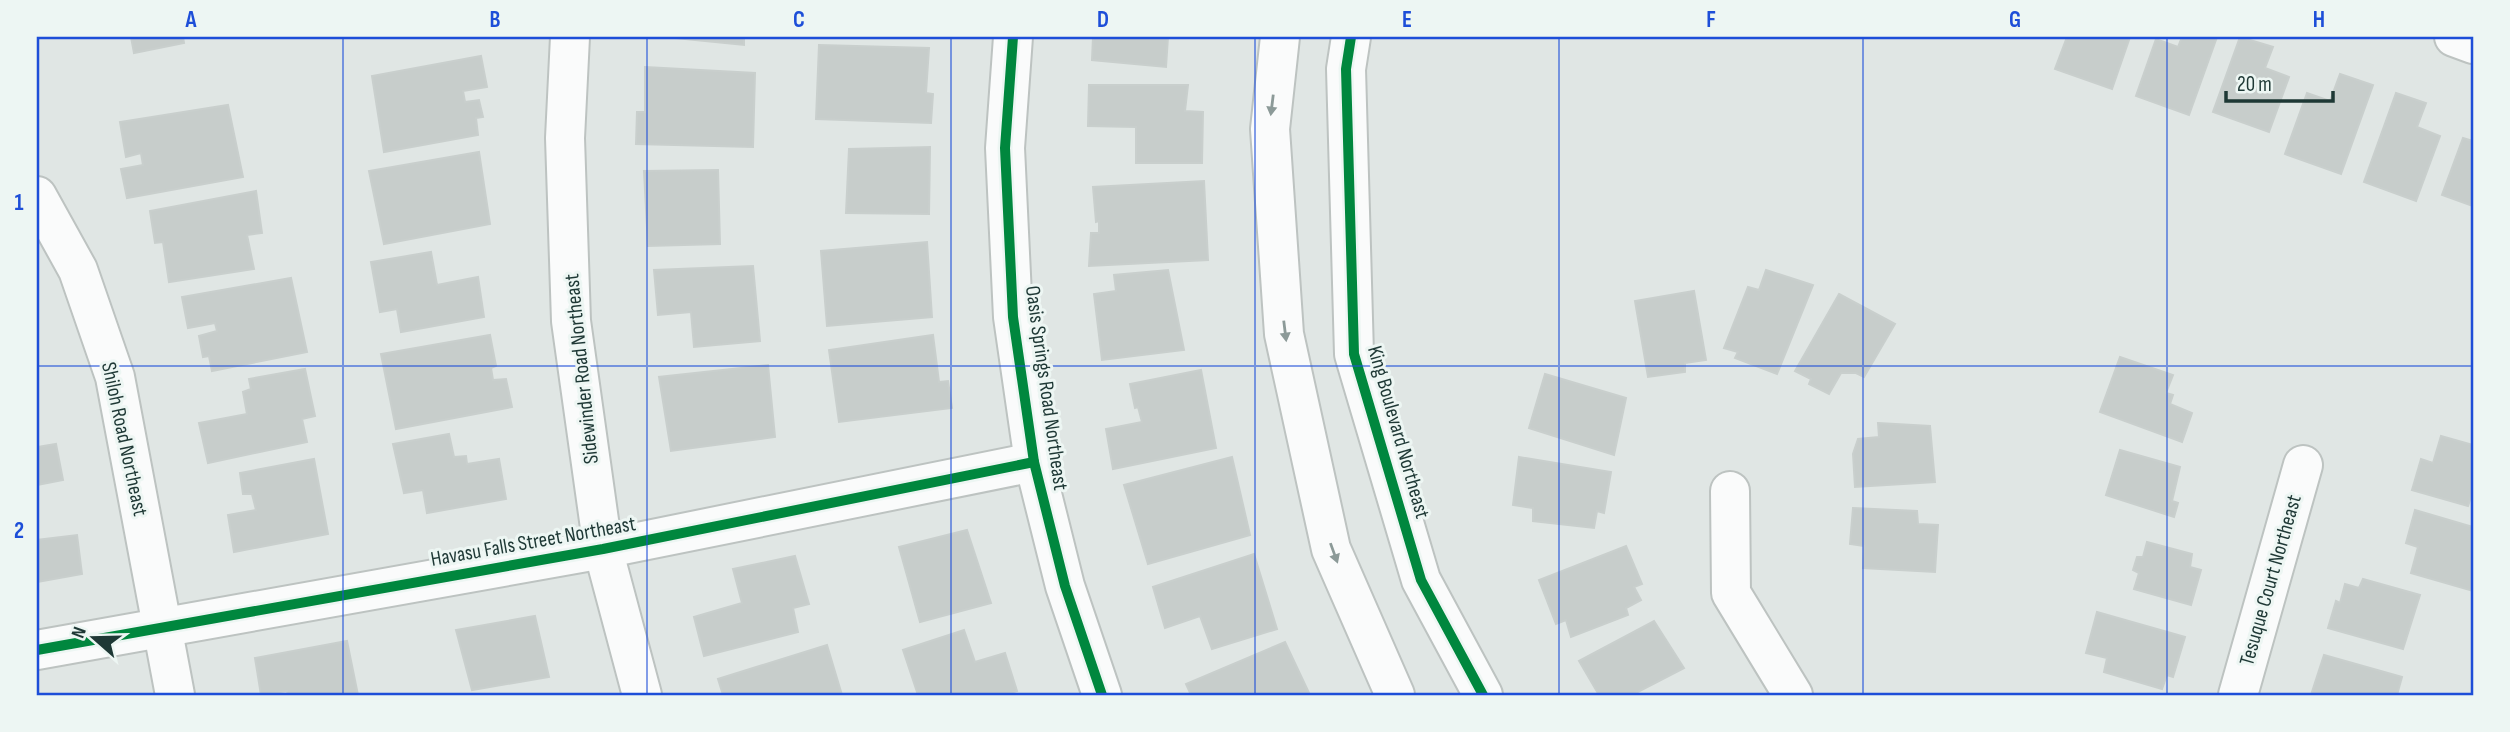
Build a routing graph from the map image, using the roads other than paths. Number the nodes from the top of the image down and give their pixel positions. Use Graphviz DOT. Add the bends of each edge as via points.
graph roads {
  1 [pos="570,37"];
  2 [pos="1013,37"];
  3 [pos="1280,37"];
  4 [pos="1351,37"];
  5 [pos="2454,37"];
  6 [pos="2473,44"];
  7 [pos="37,196"];
  8 [pos="1034,462"];
  9 [pos="2303,465"];
  10 [pos="1730,491"];
  11 [pos="603,549"];
  12 [pos="162,626"];
  13 [pos="37,650"];
  14 [pos="174,695"];
  15 [pos="642,695"];
  16 [pos="1102,695"];
  17 [pos="1395,695"];
  18 [pos="1483,695"];
  19 [pos="1793,695"];
  20 [pos="2238,695"];
  1 -- 11 [label="street, Sidewinder Road Northeast" via="565,138 571,321"];
  2 -- 8 [label="street, Oasis Springs Road Northeast" via="1005,148 1013,317"];
  3 -- 17 [label="street, one-way" via="1270,129 1284,334 1331,549"];
  4 -- 18 [label="street, King Boulevard Northeast" via="1346,69 1354,354 1421,580"];
  5 -- 6 [label="street"];
  7 -- 12 [label="street, Shiloh Road Northeast" via="78,270 115,377"];
  8 -- 11 [label="street, Havasu Falls Street Northeast"];
  8 -- 16 [label="street, Oasis Springs Road Northeast" via="1065,586"];
  9 -- 20 [label="street, Tesuque Court Northeast"];
  10 -- 19 [label="street" via="1731,593"];
  11 -- 12 [label="street, Havasu Falls Street Northeast"];
  11 -- 15 [label="street, Sidewinder Road Northeast"];
  12 -- 13 [label="street, Havasu Falls Street Northeast"];
  12 -- 14 [label="street, Shiloh Road Northeast"];
}
